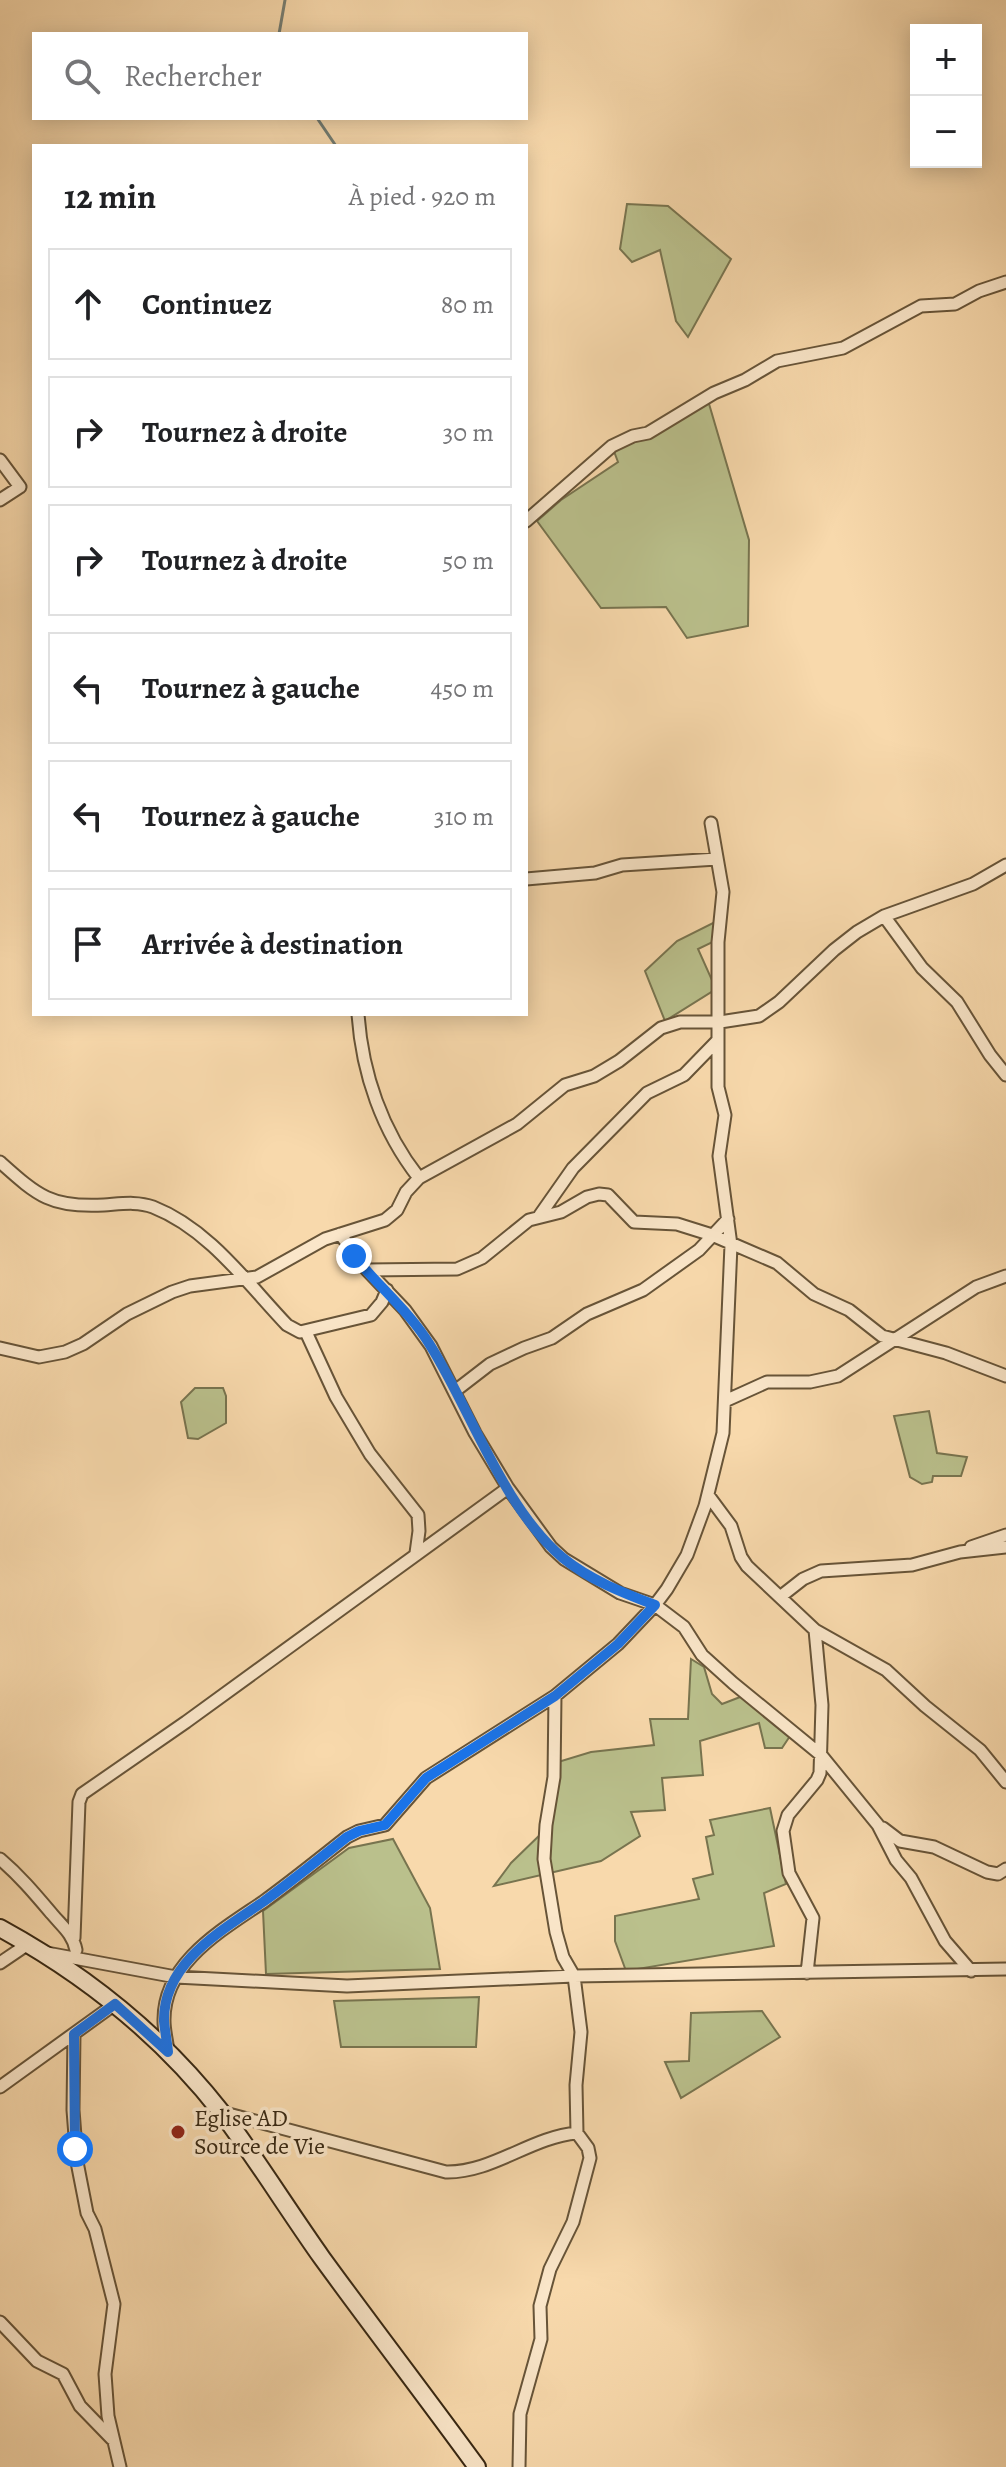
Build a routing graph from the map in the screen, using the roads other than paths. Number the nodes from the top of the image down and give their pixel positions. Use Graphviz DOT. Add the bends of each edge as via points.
graph roads {
  1 [pos="1006,282"];
  2 [pos="0,460"];
  3 [pos="0,500"];
  4 [pos="528,519"];
  5 [pos="711,823"];
  6 [pos="717,859"];
  7 [pos="1006,865"];
  8 [pos="528,879"];
  9 [pos="884,916"];
  10 [pos="358,1016"];
  11 [pos="720,1022"];
  12 [pos="718,1040"];
  13 [pos="1006,1075"];
  14 [pos="0,1162"];
  15 [pos="419,1178"];
  16 [pos="540,1215"];
  17 [pos="728,1219"];
  18 [pos="340,1234"];
  19 [pos="712,1235"];
  20 [pos="731,1245"];
  21 [pos="367,1270"];
  22 [pos="1006,1276"];
  23 [pos="245,1279"];
  24 [pos="387,1290"];
  25 [pos="306,1332"];
  26 [pos="892,1340"];
  27 [pos="0,1348"];
  28 [pos="1006,1376"];
  29 [pos="455,1391"];
  30 [pos="725,1401"];
  31 [pos="508,1488"];
  32 [pos="708,1495"];
  33 [pos="1006,1535"];
  34 [pos="1006,1547"];
  35 [pos="960,1552"];
  36 [pos="416,1553"];
  37 [pos="780,1597"];
  38 [pos="655,1605"];
  39 [pos="815,1630"];
  40 [pos="555,1696"];
  41 [pos="821,1755"];
  42 [pos="1006,1782"];
  43 [pos="878,1825"];
  44 [pos="0,1859"];
  45 [pos="1006,1869"];
  46 [pos="0,1928"];
  47 [pos="28,1944"];
  48 [pos="43,1953"];
  49 [pos="0,1963"];
  50 [pos="1006,1969"];
  51 [pos="971,1971"];
  52 [pos="807,1973"];
  53 [pos="574,1976"];
  54 [pos="176,1977"];
  55 [pos="115,2004"];
  56 [pos="74,2034"];
  57 [pos="168,2052"];
  58 [pos="0,2087"];
  59 [pos="221,2112"];
  60 [pos="577,2133"];
  61 [pos="0,2322"];
  62 [pos="113,2439"];
  63 [pos="120,2467"];
  64 [pos="477,2467"];
  65 [pos="519,2467"];
  1 -- 4 [label="street" via="955,304 921,306 843,348 777,361 648,433 612,446"];
  2 -- 3 [label="street" via="20,487"];
  5 -- 6 [label="street"];
  6 -- 8 [label="street"];
  6 -- 11 [label="street" via="723,892"];
  7 -- 9 [label="street" via="973,884"];
  9 -- 11 [label="street" via="834,950 759,1016"];
  9 -- 13 [label="street" via="922,968 957,1002"];
  10 -- 15 [label="street" via="360,1043 381,1115"];
  11 -- 12 [label="street"];
  11 -- 15 [label="street" via="680,1022 661,1028 619,1061 565,1085 517,1124"];
  12 -- 16 [label="street" via="684,1075 639,1101 573,1168"];
  12 -- 17 [label="street" via="718,1087 725,1115 719,1156"];
  14 -- 23 [label="street" via="25,1186 63,1205 139,1204 164,1212 195,1230"];
  15 -- 18 [label="street" via="385,1220"];
  16 -- 19 [label="street" via="561,1212 587,1197 608,1195 634,1222 677,1224"];
  16 -- 21 [label="street" via="482,1258 457,1269"];
  17 -- 19 [label="street"];
  17 -- 20 [label="street"];
  18 -- 21 [label="street"];
  18 -- 23 [label="street"];
  19 -- 20 [label="street"];
  19 -- 29 [label="street" via="643,1290 490,1364"];
  20 -- 26 [label="street" via="777,1263 814,1294"];
  20 -- 30 [label="street"];
  21 -- 24 [label="street"];
  22 -- 26 [label="street" via="976,1287"];
  23 -- 25 [label="street" via="287,1325"];
  23 -- 27 [label="street" via="172,1292 53,1356"];
  24 -- 25 [label="street" via="371,1315"];
  24 -- 29 [label="street" via="431,1346"];
  25 -- 36 [label="street" via="370,1454 418,1515"];
  26 -- 28 [label="street"];
  26 -- 30 [label="street" via="838,1376 767,1382"];
  29 -- 31 [label="street"];
  30 -- 32 [label="street" via="721,1448"];
  31 -- 36 [label="street"];
  31 -- 38 [label="street" via="564,1559 620,1593"];
  32 -- 37 [label="street" via="734,1531 743,1562"];
  32 -- 38 [label="street" via="684,1562"];
  33 -- 35 [label="street"];
  34 -- 35 [label="street"];
  35 -- 37 [label="street" via="912,1565 821,1571"];
  36 -- 44 [label="street" via="82,1794 75,1944 25,1880"];
  37 -- 39 [label="street"];
  38 -- 40 [label="street"];
  38 -- 41 [label="street" via="684,1627 698,1650 733,1683"];
  39 -- 41 [label="street"];
  39 -- 42 [label="street" via="886,1670 980,1750"];
  40 -- 53 [label="street" via="555,1769 544,1859 556,1932"];
  40 -- 54 [label="street" via="426,1778 385,1825 353,1833 214,1935"];
  41 -- 43 [label="street"];
  41 -- 52 [label="street" via="817,1780 788,1815 783,1831 789,1873 813,1918"];
  43 -- 45 [label="street" via="900,1841 934,1847 987,1872"];
  43 -- 51 [label="street" via="945,1941"];
  46 -- 47 [label="main road"];
  47 -- 48 [label="main road"];
  47 -- 49 [label="street"];
  48 -- 54 [label="street"];
  48 -- 55 [label="main road"];
  50 -- 51 [label="street"];
  51 -- 52 [label="street"];
  52 -- 53 [label="street"];
  53 -- 54 [label="street" via="347,1986"];
  53 -- 60 [label="street" via="581,2032"];
  54 -- 57 [label="street" via="165,2012"];
  55 -- 56 [label="street"];
  55 -- 57 [label="main road"];
  56 -- 58 [label="street"];
  56 -- 62 [label="street" via="77,2162 114,2304 105,2374"];
  57 -- 59 [label="main road"];
  59 -- 60 [label="street" via="446,2172 475,2168 547,2139"];
  59 -- 64 [label="main road"];
  60 -- 65 [label="street" via="590,2158 573,2222 550,2269 540,2306 541,2339 520,2414"];
  61 -- 62 [label="street" via="37,2361 63,2374 80,2406"];
  62 -- 63 [label="street"];
}
